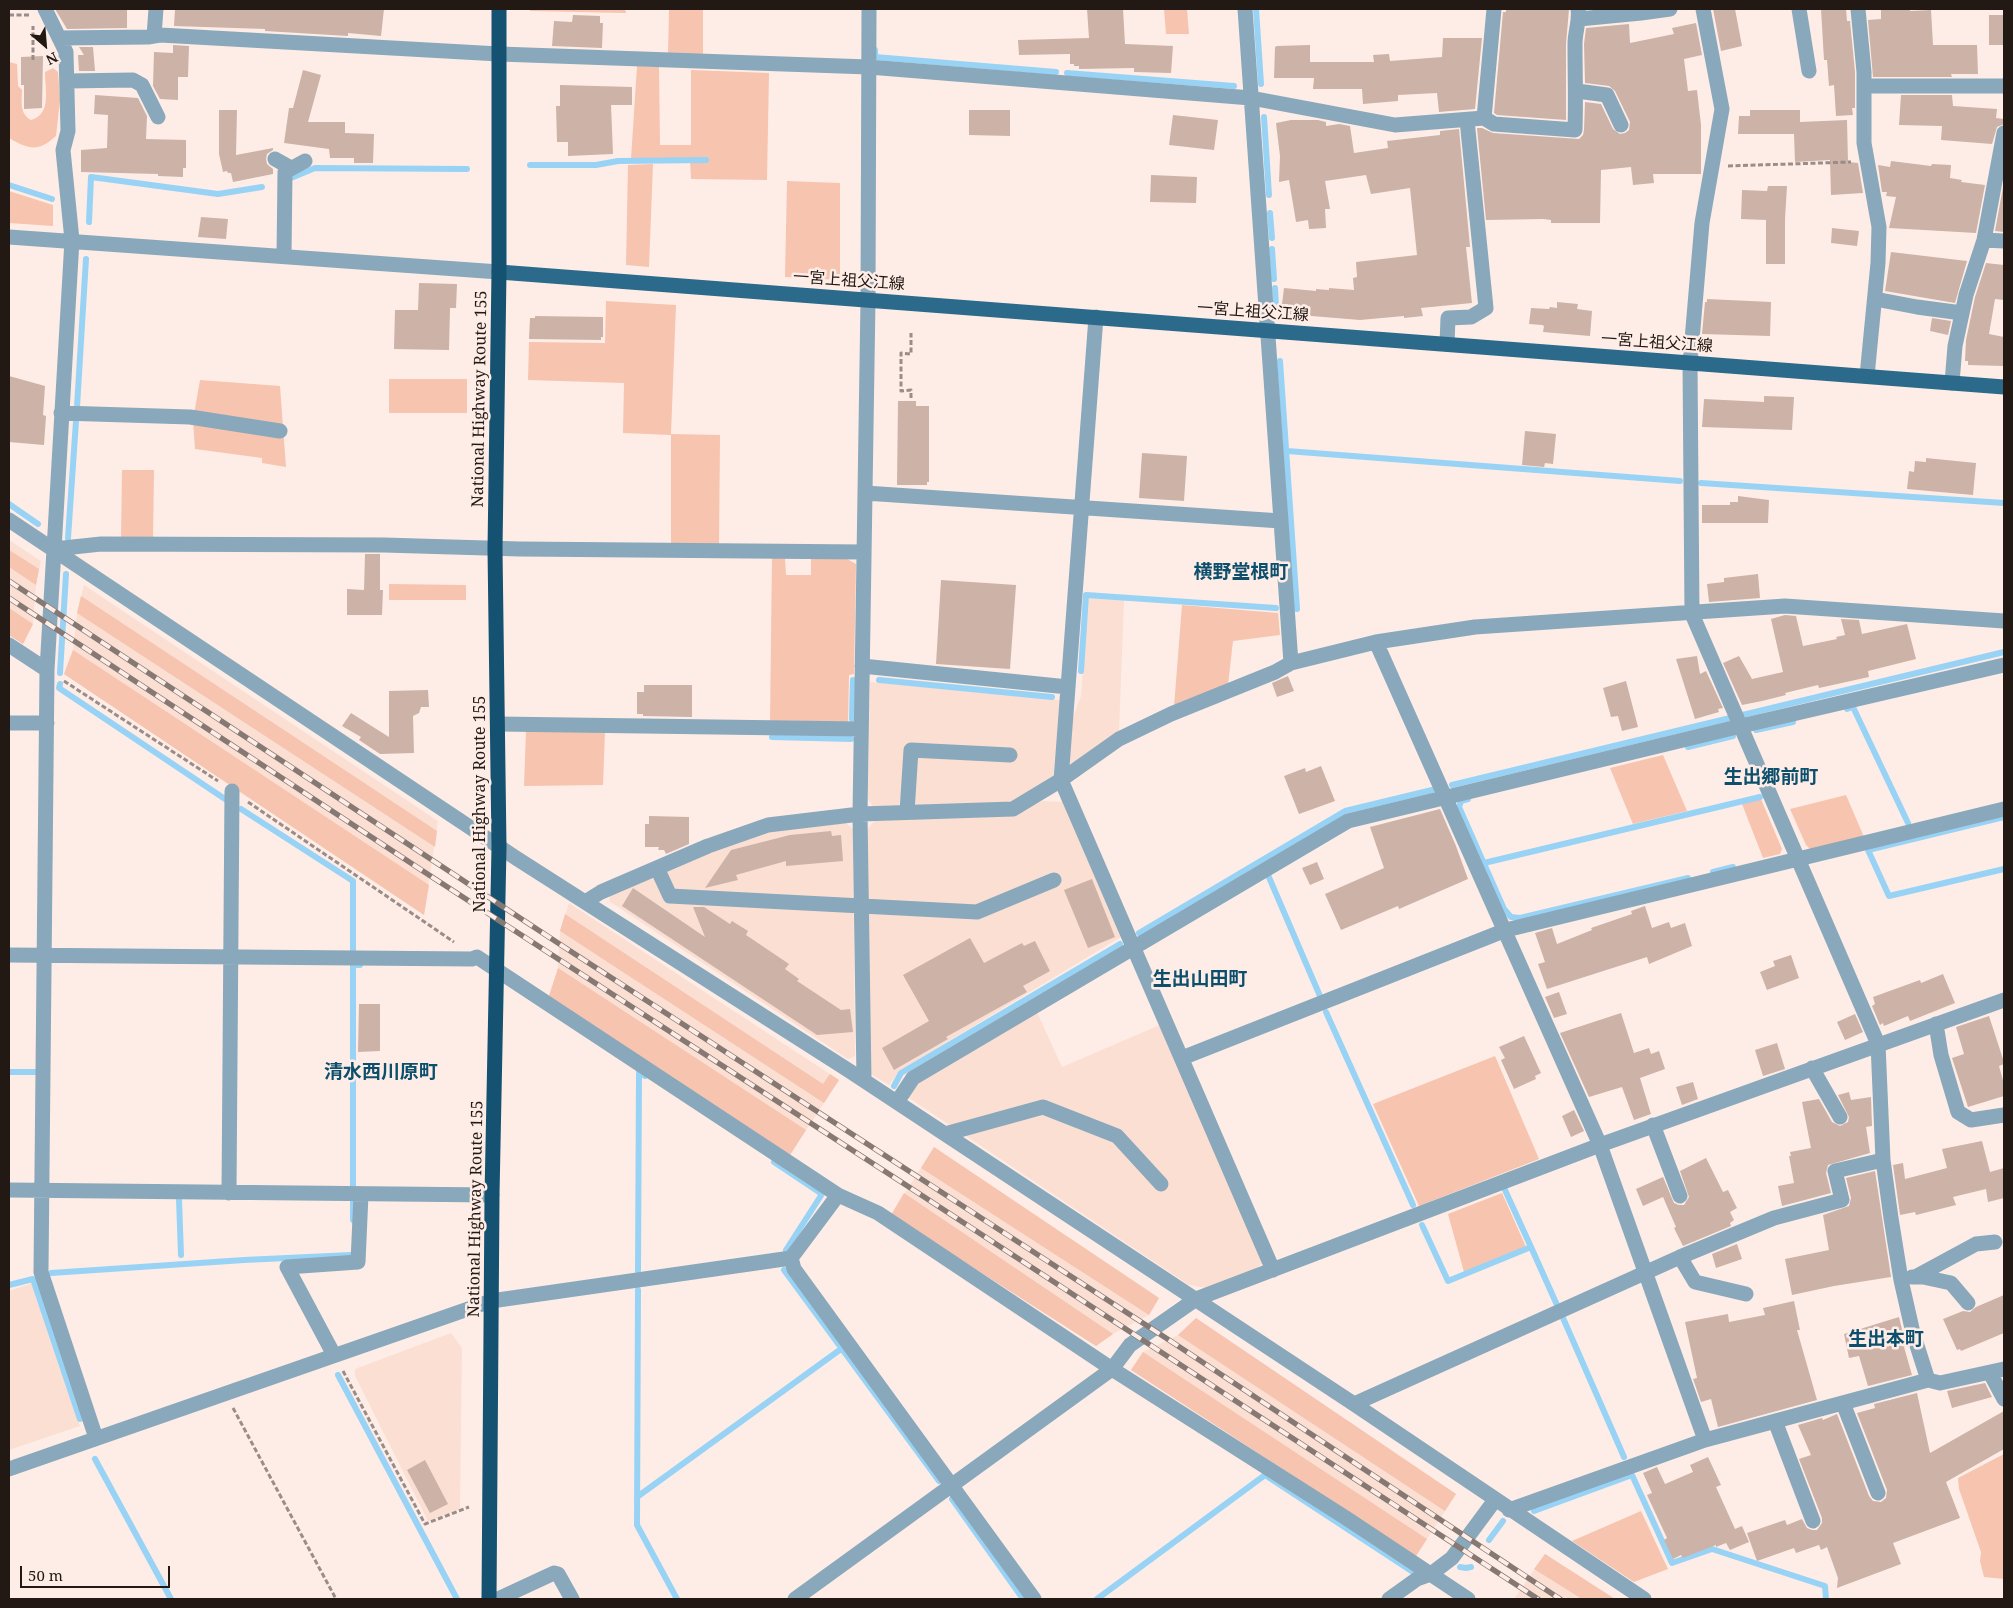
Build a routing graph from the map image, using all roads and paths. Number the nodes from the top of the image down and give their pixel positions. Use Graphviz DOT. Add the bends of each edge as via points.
graph roads {
  1 [pos="46,9"];
  2 [pos="156,9"];
  3 [pos="499,9"];
  4 [pos="869,9"];
  5 [pos="1245,9"];
  6 [pos="1494,9"];
  7 [pos="1670,9"];
  8 [pos="1703,9"];
  9 [pos="1799,9"];
  10 [pos="1858,9"];
  11 [pos="1579,14"];
  12 [pos="33,24"];
  13 [pos="154,36"];
  14 [pos="59,38"];
  15 [pos="499,54"];
  16 [pos="33,60"];
  17 [pos="869,67"];
  18 [pos="1808,71"];
  19 [pos="66,81"];
  20 [pos="1864,86"];
  21 [pos="2004,86"];
  22 [pos="1576,91"];
  23 [pos="1251,98"];
  24 [pos="158,117"];
  25 [pos="1484,118"];
  26 [pos="1467,120"];
  27 [pos="1621,125"];
  28 [pos="2004,133"];
  29 [pos="275,159"];
  30 [pos="305,161"];
  31 [pos="1867,162"];
  32 [pos="1712,166"];
  33 [pos="290,168"];
  34 [pos="9,237"];
  35 [pos="72,240"];
  36 [pos="1984,240"];
  37 [pos="2004,241"];
  38 [pos="284,256"];
  39 [pos="500,272"];
  40 [pos="1875,298"];
  41 [pos="868,300"];
  42 [pos="1962,313"];
  43 [pos="1096,317"];
  44 [pos="1267,330"];
  45 [pos="911,333"];
  46 [pos="1447,344"];
  47 [pos="1690,363"];
  48 [pos="1867,376"];
  49 [pos="1952,383"];
  50 [pos="2004,387"];
  51 [pos="911,398"];
  52 [pos="62,413"];
  53 [pos="280,431"];
  54 [pos="864,493"];
  55 [pos="1082,508"];
  56 [pos="9,520"];
  57 [pos="1281,521"];
  58 [pos="54,549"];
  59 [pos="495,549"];
  60 [pos="864,552"];
  61 [pos="1692,614"];
  62 [pos="2004,621"];
  63 [pos="1376,642"];
  64 [pos="9,645"];
  65 [pos="1291,663"];
  66 [pos="2004,665"];
  67 [pos="862,666"];
  68 [pos="47,670"];
  69 [pos="1068,687"];
  70 [pos="1738,720"];
  71 [pos="9,723"];
  72 [pos="47,723"];
  73 [pos="498,724"];
  74 [pos="861,729"];
  75 [pos="1010,755"];
  76 [pos="1061,780"];
  77 [pos="232,791"];
  78 [pos="1446,798"];
  79 [pos="2004,809"];
  80 [pos="907,812"];
  81 [pos="860,814"];
  82 [pos="499,848"];
  83 [pos="1798,858"];
  84 [pos="657,868"];
  85 [pos="1054,880"];
  86 [pos="584,902"];
  87 [pos="861,906"];
  88 [pos="1506,930"];
  89 [pos="1133,947"];
  90 [pos="9,955"];
  91 [pos="44,956"];
  92 [pos="231,957"];
  93 [pos="477,957"];
  94 [pos="498,973"];
  95 [pos="2004,1000"];
  96 [pos="1936,1024"];
  97 [pos="1878,1044"];
  98 [pos="1182,1058"];
  99 [pos="1812,1068"];
  100 [pos="864,1080"];
  101 [pos="897,1102"];
  102 [pos="2004,1115"];
  103 [pos="1840,1117"];
  104 [pos="1653,1126"];
  105 [pos="945,1134"];
  106 [pos="1600,1145"];
  107 [pos="1883,1160"];
  108 [pos="1161,1184"];
  109 [pos="9,1190"];
  110 [pos="42,1190"];
  111 [pos="229,1193"];
  112 [pos="361,1195"];
  113 [pos="492,1195"];
  114 [pos="838,1195"];
  115 [pos="1680,1196"];
  116 [pos="1996,1242"];
  117 [pos="1680,1257"];
  118 [pos="791,1258"];
  119 [pos="1273,1270"];
  120 [pos="1645,1272"];
  121 [pos="1908,1278"];
  122 [pos="1746,1294"];
  123 [pos="1196,1300"];
  124 [pos="491,1301"];
  125 [pos="1968,1303"];
  126 [pos="334,1355"];
  127 [pos="1112,1369"];
  128 [pos="1997,1371"];
  129 [pos="1928,1380"];
  130 [pos="225,1393"];
  131 [pos="2004,1399"];
  132 [pos="1843,1403"];
  133 [pos="1354,1404"];
  134 [pos="1775,1421"];
  135 [pos="96,1438"];
  136 [pos="1705,1440"];
  137 [pos="9,1469"];
  138 [pos="950,1485"];
  139 [pos="1878,1493"];
  140 [pos="1495,1500"];
  141 [pos="469,1507"];
  142 [pos="1509,1510"];
  143 [pos="1813,1521"];
  144 [pos="1431,1574"];
  145 [pos="336,1599"];
  146 [pos="489,1599"];
  147 [pos="498,1599"];
  148 [pos="572,1599"];
  149 [pos="795,1599"];
  150 [pos="1034,1599"];
  151 [pos="1389,1599"];
  152 [pos="1468,1599"];
  153 [pos="1644,1599"];
  1 -- 14 [label="street"];
  2 -- 13 [label="street"];
  3 -- 15 [label="highway, National Highway Route 155"];
  4 -- 17 [label="street"];
  5 -- 23 [label="street"];
  6 -- 25 [label="street"];
  7 -- 11 [label="street"];
  8 -- 32 [label="street" via="1722,109"];
  9 -- 18 [label="street"];
  10 -- 20 [label="street"];
  11 -- 22 [label="street" via="1575,41"];
  12 -- 16 [label="path"];
  13 -- 14 [label="street"];
  13 -- 15 [label="street"];
  14 -- 19 [label="street" via="66,52"];
  15 -- 17 [label="street"];
  15 -- 39 [label="highway, National Highway Route 155"];
  17 -- 23 [label="street"];
  17 -- 41 [label="street"];
  19 -- 24 [label="street" via="133,80 142,86"];
  19 -- 35 [label="street" via="68,130 63,150"];
  20 -- 21 [label="street"];
  20 -- 31 [label="street"];
  22 -- 25 [label="street" via="1575,130 1494,124"];
  22 -- 27 [label="street" via="1607,95"];
  23 -- 26 [label="street" via="1394,126"];
  23 -- 44 [label="street"];
  25 -- 26 [label="street"];
  26 -- 46 [label="street" via="1486,308 1471,317 1448,318"];
  28 -- 36 [label="street"];
  29 -- 33 [label="street"];
  30 -- 33 [label="street"];
  31 -- 32 [label="path"];
  31 -- 40 [label="street" via="1879,227"];
  32 -- 47 [label="street" via="1702,223"];
  33 -- 38 [label="street" via="285,172"];
  34 -- 35 [label="street"];
  35 -- 38 [label="street"];
  35 -- 52 [label="street"];
  36 -- 37 [label="street"];
  36 -- 42 [label="street"];
  38 -- 39 [label="street"];
  39 -- 41 [label="main road, 一宮上祖父江線"];
  39 -- 59 [label="highway, National Highway Route 155"];
  40 -- 42 [label="street"];
  40 -- 48 [label="street"];
  41 -- 43 [label="main road, 一宮上祖父江線"];
  41 -- 54 [label="street"];
  42 -- 49 [label="street"];
  43 -- 44 [label="main road, 一宮上祖父江線"];
  43 -- 55 [label="street"];
  44 -- 46 [label="main road, 一宮上祖父江線"];
  44 -- 57 [label="street"];
  45 -- 51 [label="path" via="911,354 901,353 902,390 911,390"];
  46 -- 47 [label="main road, 一宮上祖父江線"];
  47 -- 48 [label="main road, 一宮上祖父江線"];
  47 -- 61 [label="street"];
  48 -- 49 [label="main road, 一宮上祖父江線"];
  49 -- 50 [label="main road, 一宮上祖父江線"];
  52 -- 53 [label="street" via="190,417"];
  52 -- 58 [label="street"];
  54 -- 55 [label="street"];
  54 -- 60 [label="street"];
  55 -- 57 [label="street"];
  55 -- 69 [label="street"];
  56 -- 58 [label="street"];
  57 -- 65 [label="street"];
  58 -- 59 [label="street" via="101,544 384,545"];
  58 -- 68 [label="street"];
  58 -- 82 [label="street"];
  59 -- 60 [label="street"];
  59 -- 73 [label="highway, National Highway Route 155"];
  60 -- 67 [label="street"];
  61 -- 62 [label="street" via="1785,606"];
  61 -- 63 [label="street" via="1475,627"];
  61 -- 70 [label="street"];
  63 -- 65 [label="street"];
  63 -- 78 [label="street"];
  64 -- 68 [label="street"];
  65 -- 76 [label="street" via="1119,739"];
  66 -- 70 [label="street"];
  67 -- 69 [label="street"];
  67 -- 74 [label="street"];
  68 -- 72 [label="street"];
  68 -- 77 [label="path"];
  69 -- 76 [label="street"];
  70 -- 78 [label="street"];
  70 -- 83 [label="street"];
  71 -- 72 [label="street"];
  72 -- 91 [label="street"];
  73 -- 74 [label="street"];
  73 -- 82 [label="highway, National Highway Route 155"];
  74 -- 81 [label="street"];
  75 -- 80 [label="street" via="911,750"];
  76 -- 80 [label="street" via="1013,808"];
  76 -- 89 [label="street"];
  77 -- 92 [label="street"];
  77 -- 93 [label="path"];
  78 -- 88 [label="street"];
  78 -- 89 [label="street" via="1348,821"];
  79 -- 83 [label="street"];
  80 -- 81 [label="street"];
  81 -- 84 [label="street" via="768,825"];
  81 -- 87 [label="street"];
  82 -- 86 [label="street"];
  82 -- 94 [label="highway, National Highway Route 155"];
  83 -- 88 [label="street"];
  83 -- 97 [label="street"];
  84 -- 86 [label="street"];
  84 -- 87 [label="street" via="670,896"];
  85 -- 87 [label="street" via="977,912"];
  86 -- 100 [label="street"];
  87 -- 100 [label="street"];
  88 -- 98 [label="street"];
  88 -- 106 [label="street"];
  89 -- 98 [label="street"];
  89 -- 101 [label="street" via="913,1078"];
  90 -- 91 [label="street"];
  91 -- 92 [label="street"];
  91 -- 110 [label="street"];
  92 -- 93 [label="street" via="472,960"];
  92 -- 111 [label="street"];
  93 -- 94 [label="street"];
  94 -- 113 [label="highway, National Highway Route 155"];
  94 -- 114 [label="street"];
  95 -- 96 [label="street"];
  96 -- 97 [label="street"];
  96 -- 102 [label="street" via="1941,1055 1958,1112 1971,1120"];
  97 -- 99 [label="street"];
  97 -- 107 [label="street"];
  98 -- 119 [label="street"];
  99 -- 103 [label="street"];
  99 -- 104 [label="street"];
  100 -- 101 [label="street"];
  101 -- 105 [label="street"];
  104 -- 106 [label="street"];
  104 -- 115 [label="street"];
  105 -- 108 [label="street" via="1043,1107 1117,1136"];
  105 -- 123 [label="street"];
  106 -- 119 [label="street"];
  106 -- 120 [label="street"];
  107 -- 117 [label="street" via="1835,1171 1842,1200 1774,1218"];
  107 -- 121 [label="street"];
  109 -- 110 [label="street"];
  110 -- 111 [label="street"];
  110 -- 135 [label="street" via="41,1272"];
  111 -- 112 [label="street"];
  112 -- 113 [label="street"];
  112 -- 126 [label="street" via="358,1262 287,1267"];
  113 -- 124 [label="highway, National Highway Route 155"];
  114 -- 118 [label="street"];
  114 -- 127 [label="street" via="878,1213"];
  116 -- 121 [label="street" via="1976,1244"];
  117 -- 120 [label="street"];
  117 -- 122 [label="street" via="1695,1282"];
  118 -- 124 [label="street"];
  118 -- 138 [label="street" via="794,1269"];
  119 -- 123 [label="street"];
  120 -- 133 [label="street"];
  120 -- 136 [label="street"];
  121 -- 125 [label="street" via="1951,1283"];
  121 -- 129 [label="street" via="1913,1333"];
  123 -- 127 [label="street" via="1130,1345"];
  123 -- 133 [label="street"];
  124 -- 126 [label="street"];
  124 -- 146 [label="highway, National Highway Route 155"];
  126 -- 130 [label="street"];
  126 -- 141 [label="path" via="425,1524"];
  127 -- 138 [label="street"];
  127 -- 144 [label="street"];
  128 -- 129 [label="street" via="1940,1383"];
  128 -- 131 [label="street"];
  129 -- 132 [label="street"];
  130 -- 135 [label="street"];
  130 -- 145 [label="path"];
  132 -- 134 [label="street"];
  132 -- 139 [label="street"];
  133 -- 140 [label="street"];
  134 -- 136 [label="street"];
  134 -- 143 [label="street"];
  135 -- 137 [label="street"];
  136 -- 142 [label="street"];
  138 -- 149 [label="street"];
  138 -- 150 [label="street"];
  140 -- 142 [label="street"];
  140 -- 144 [label="street" via="1452,1558"];
  142 -- 153 [label="street"];
  144 -- 151 [label="street" via="1417,1579"];
  144 -- 152 [label="street"];
  147 -- 148 [label="street" via="554,1573 558,1574"];
}
